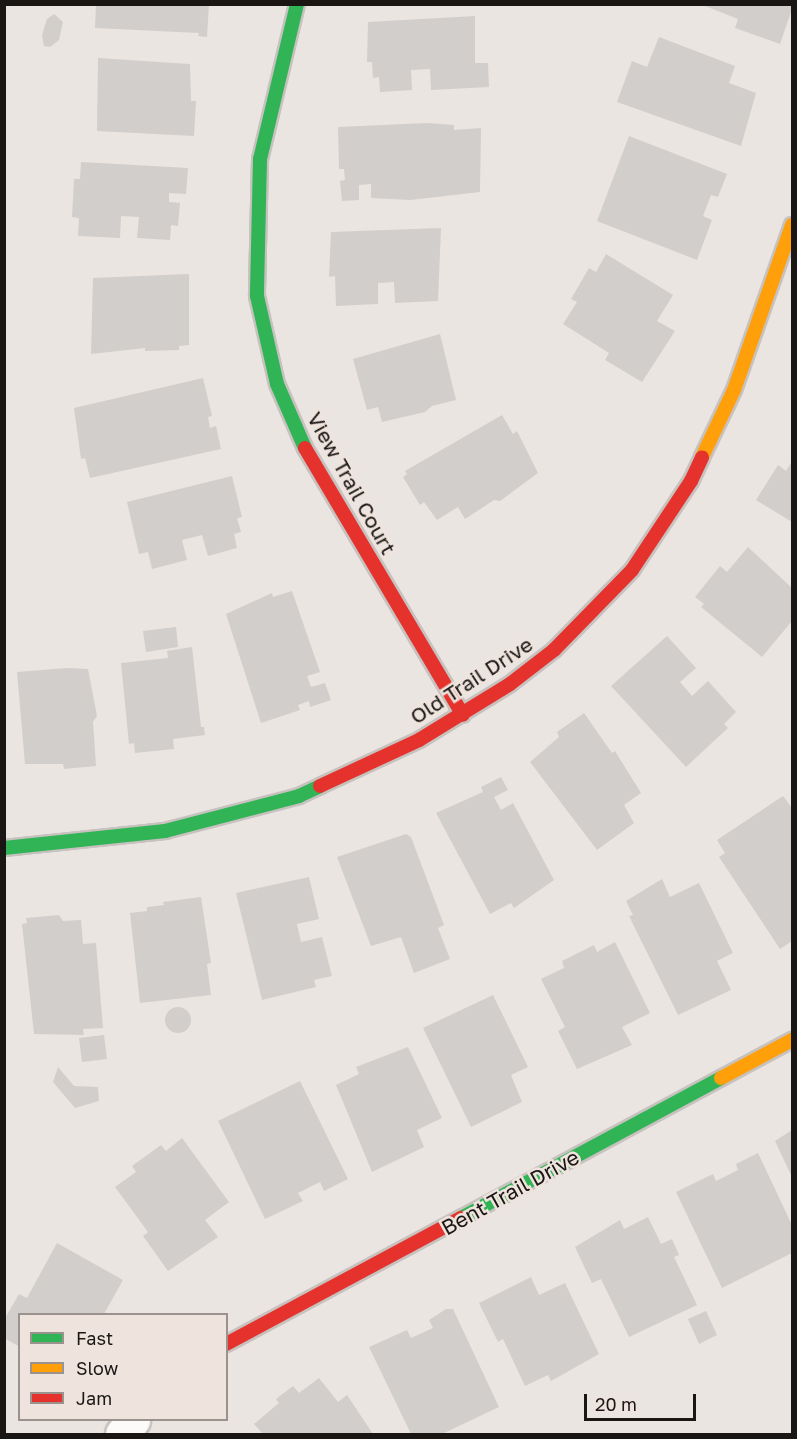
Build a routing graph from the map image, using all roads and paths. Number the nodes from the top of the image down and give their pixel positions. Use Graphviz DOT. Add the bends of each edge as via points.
graph roads {
  1 [pos="297,4"];
  2 [pos="792,225"];
  3 [pos="463,715"];
  4 [pos="4,848"];
  5 [pos="792,1040"];
  6 [pos="228,1343"];
  7 [pos="132,1421"];
  8 [pos="122,1434"];
  1 -- 3 [label="street, View Trail Court" via="260,159 256,296 277,384 314,467"];
  2 -- 3 [label="street, Old Trail Drive" via="734,390 704,458 665,524 632,570 554,650"];
  3 -- 4 [label="street, Old Trail Drive" via="330,785 242,813 165,831"];
  5 -- 6 [label="street, Bent Trail Drive"];
  7 -- 8 [label="street"];
}
